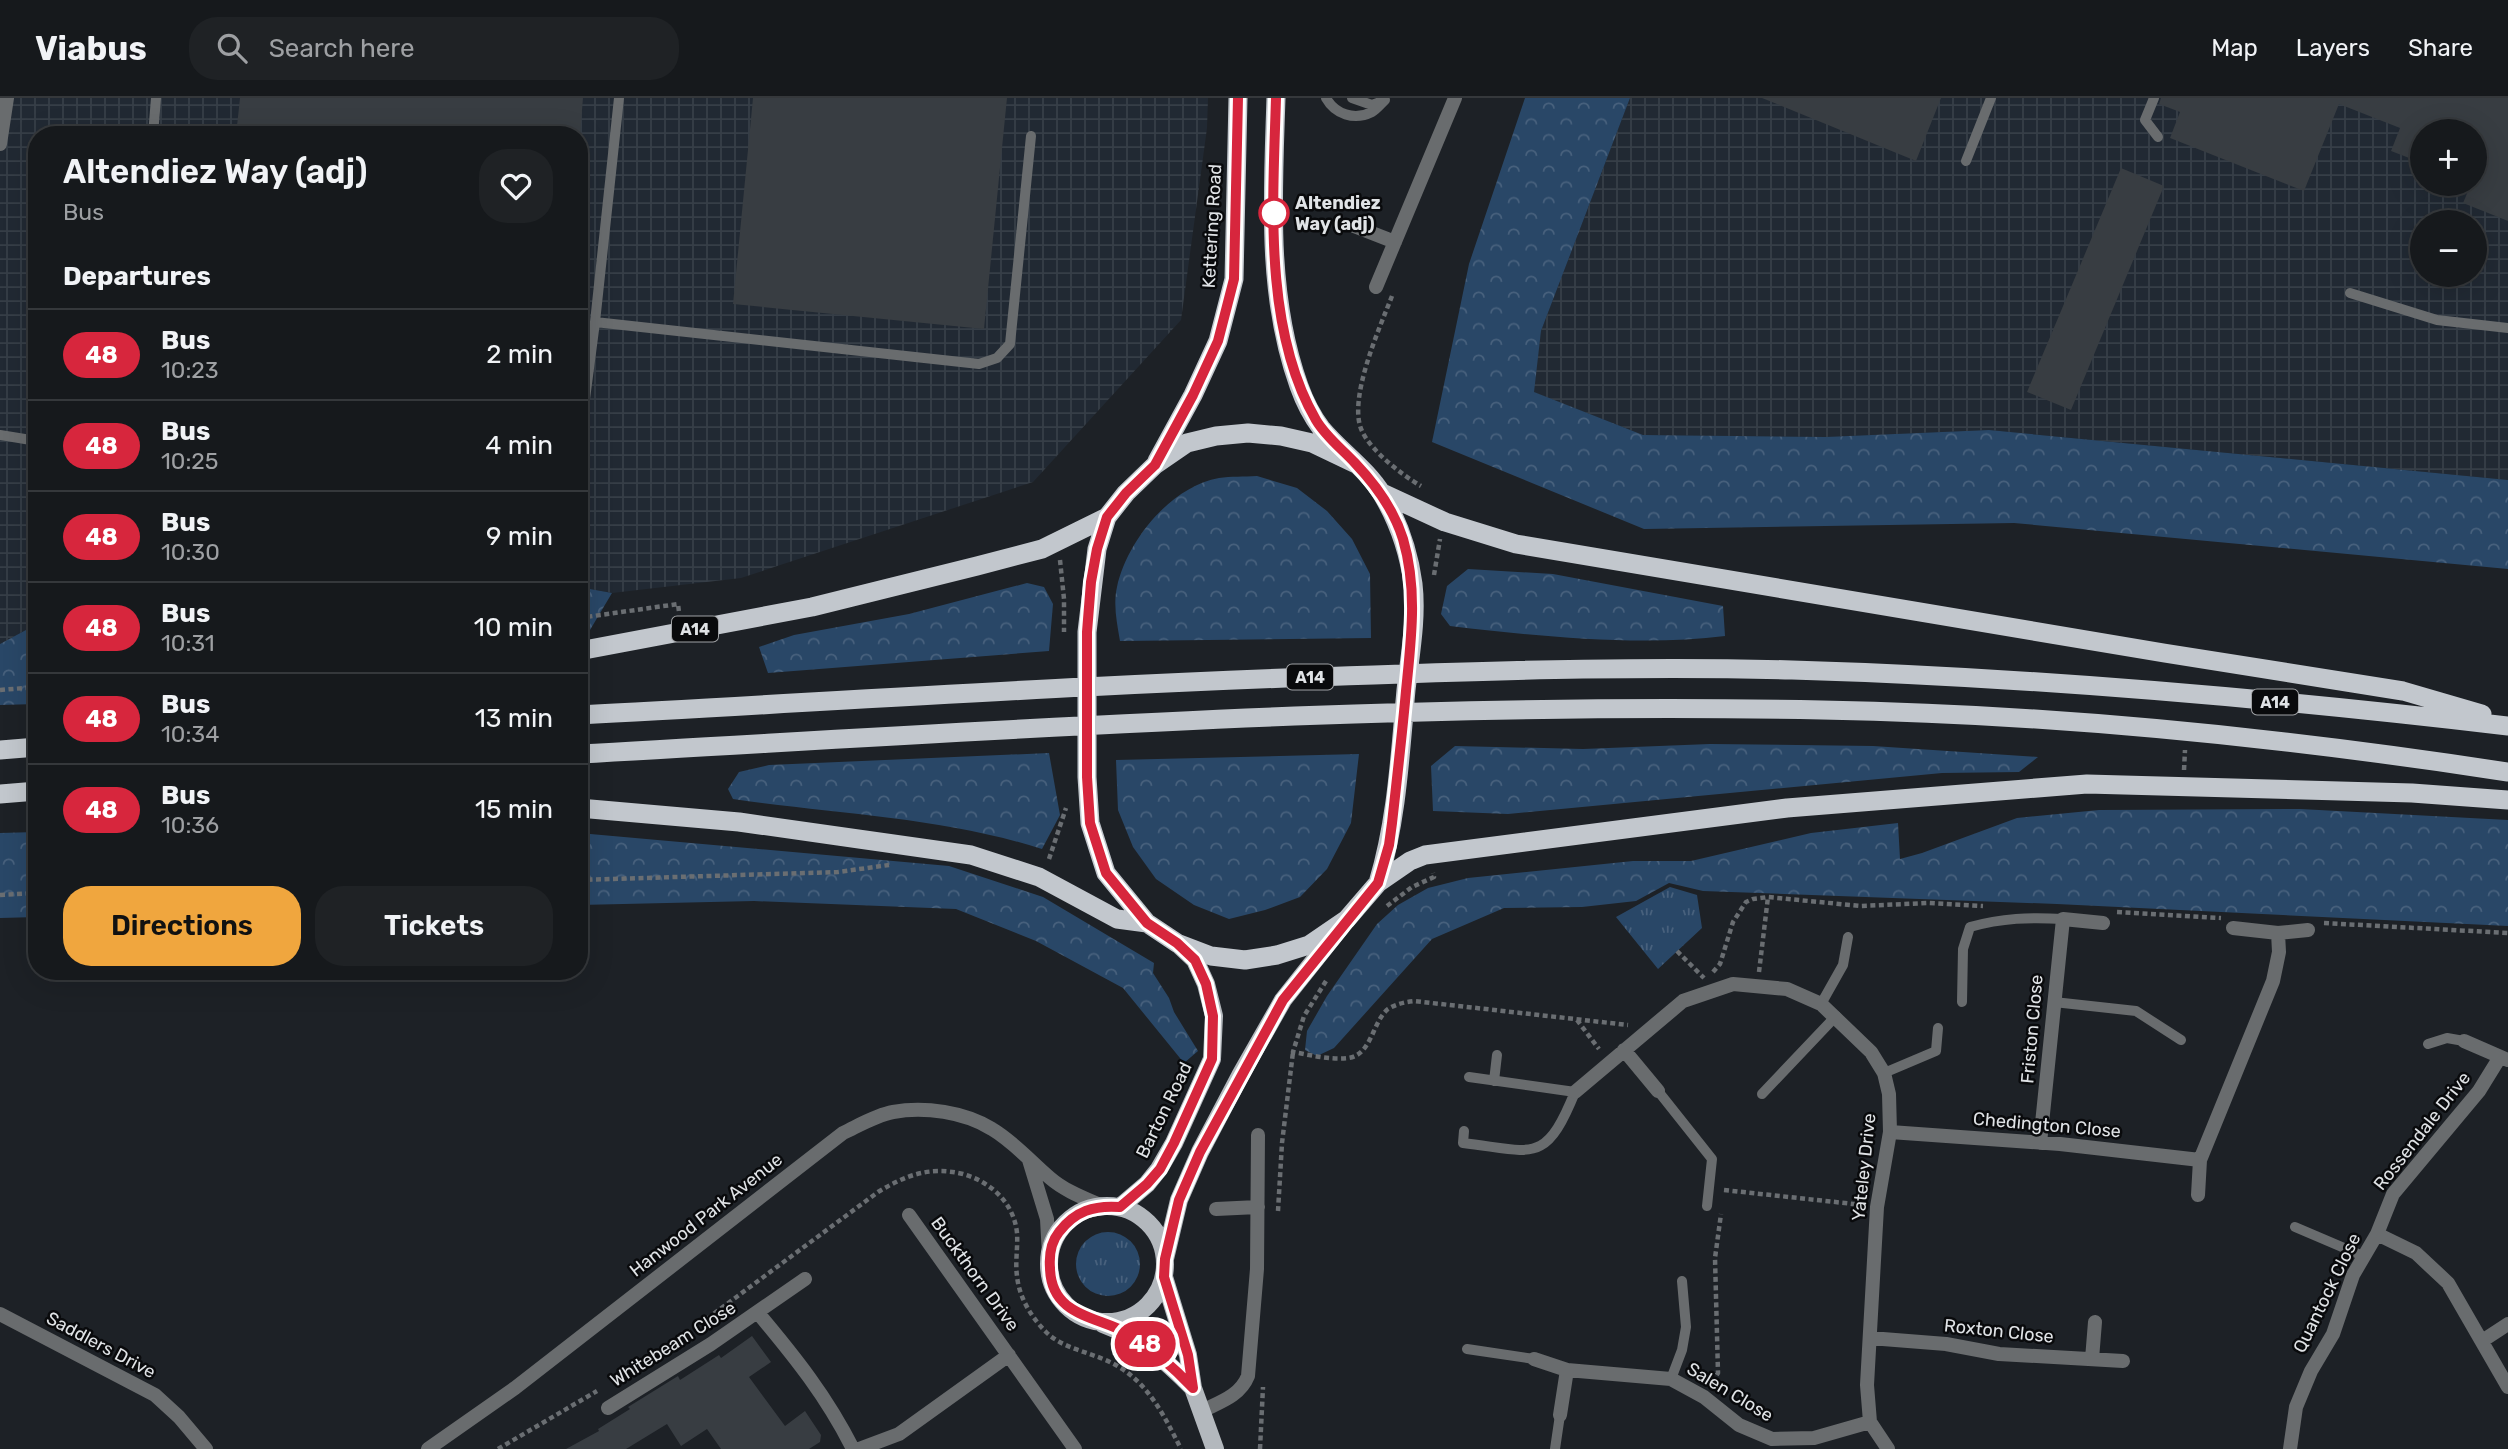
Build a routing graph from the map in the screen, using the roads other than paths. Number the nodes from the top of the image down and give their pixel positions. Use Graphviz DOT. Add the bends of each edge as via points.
graph roads {
  1 [pos="7,98"];
  2 [pos="156,98"];
  3 [pos="619,98"];
  4 [pos="1238,98"];
  5 [pos="1276,98"];
  6 [pos="1326,98"];
  7 [pos="1352,98"];
  8 [pos="1455,98"];
  9 [pos="1991,98"];
  10 [pos="2154,98"];
  11 [pos="1386,99"];
  12 [pos="154,126"];
  13 [pos="1031,136"];
  14 [pos="2158,137"];
  15 [pos="0,144"];
  16 [pos="1966,161"];
  17 [pos="1354,226"];
  18 [pos="1395,242"];
  19 [pos="1376,287"];
  20 [pos="2350,293"];
  21 [pos="595,322"];
  22 [pos="2508,328"];
  23 [pos="588,376"];
  24 [pos="0,435"];
  25 [pos="28,440"];
  26 [pos="1356,464"];
  27 [pos="1155,465"];
  28 [pos="1381,493"];
  29 [pos="1107,517"];
  30 [pos="588,649"];
  31 [pos="588,715"];
  32 [pos="2508,724"];
  33 [pos="28,748"];
  34 [pos="0,750"];
  35 [pos="588,754"];
  36 [pos="2508,772"];
  37 [pos="2,794"];
  38 [pos="28,794"];
  39 [pos="2508,800"];
  40 [pos="588,809"];
  41 [pos="1378,883"];
  42 [pos="1347,919"];
  43 [pos="2063,919"];
  44 [pos="1147,923"];
  45 [pos="2103,923"];
  46 [pos="2233,928"];
  47 [pos="2308,930"];
  48 [pos="2278,933"];
  49 [pos="1848,937"];
  50 [pos="1177,943"];
  51 [pos="1962,1002"];
  52 [pos="2054,1002"];
  53 [pos="1821,1004"];
  54 [pos="1836,1016"];
  55 [pos="1938,1028"];
  56 [pos="2181,1040"];
  57 [pos="2464,1041"];
  58 [pos="2428,1044"];
  59 [pos="1624,1050"];
  60 [pos="1497,1055"];
  61 [pos="2504,1058"];
  62 [pos="1884,1073"];
  63 [pos="1469,1077"];
  64 [pos="1494,1081"];
  65 [pos="1658,1091"];
  66 [pos="1574,1092"];
  67 [pos="1762,1094"];
  68 [pos="1464,1131"];
  69 [pos="1890,1132"];
  70 [pos="1258,1135"];
  71 [pos="2040,1143"];
  72 [pos="1029,1159"];
  73 [pos="2200,1160"];
  74 [pos="2198,1195"];
  75 [pos="1102,1206"];
  76 [pos="1707,1206"];
  77 [pos="1120,1207"];
  78 [pos="1258,1207"];
  79 [pos="1216,1209"];
  80 [pos="909,1215"];
  81 [pos="2295,1227"];
  82 [pos="2377,1234"];
  83 [pos="1049,1255"];
  84 [pos="2363,1256"];
  85 [pos="1165,1268"];
  86 [pos="805,1279"];
  87 [pos="1682,1281"];
  88 [pos="758,1313"];
  89 [pos="0,1314"];
  90 [pos="1088,1319"];
  91 [pos="2095,1322"];
  92 [pos="2508,1324"];
  93 [pos="1870,1338"];
  94 [pos="2482,1341"];
  95 [pos="1467,1349"];
  96 [pos="1009,1355"];
  97 [pos="1534,1359"];
  98 [pos="2092,1359"];
  99 [pos="2123,1361"];
  100 [pos="1567,1370"];
  101 [pos="1671,1379"];
  102 [pos="2508,1387"];
  103 [pos="1193,1388"];
  104 [pos="608,1408"];
  105 [pos="1202,1412"];
  106 [pos="1560,1415"];
  107 [pos="1870,1422"];
  108 [pos="1771,1444"];
  109 [pos="206,1449"];
  110 [pos="428,1449"];
  111 [pos="853,1449"];
  112 [pos="859,1449"];
  113 [pos="1075,1449"];
  114 [pos="1215,1449"];
  115 [pos="1555,1449"];
  116 [pos="1888,1449"];
  117 [pos="2290,1449"];
  1 -- 15 [label="street"];
  2 -- 12 [label="lane"];
  3 -- 21 [label="lane"];
  4 -- 27 [label="highway, Kettering Road" via="1234,279 1218,341"];
  5 -- 26 [label="highway" via="1278,309 1307,404 1321,428"];
  6 -- 11 [label="lane" via="1332,109 1350,117 1371,113"];
  7 -- 11 [label="lane" via="1373,105"];
  8 -- 18 [label="street"];
  9 -- 16 [label="lane"];
  10 -- 14 [label="lane" via="2145,120"];
  13 -- 21 [label="lane" via="1010,344 997,358 979,364"];
  17 -- 18 [label="street"];
  18 -- 19 [label="street"];
  20 -- 22 [label="lane" via="2437,320"];
  21 -- 23 [label="lane"];
  24 -- 25 [label="lane"];
  26 -- 27 [label="highway" via="1312,443 1248,433 1187,443"];
  26 -- 28 [label="highway"];
  27 -- 29 [label="highway"];
  28 -- 32 [label="highway" via="1445,522 1516,544 2403,691"];
  28 -- 41 [label="highway" via="1402,538 1413,584 1413,619 1389,845"];
  29 -- 30 [label="highway, A14" via="1042,549 977,566 812,607"];
  29 -- 44 [label="highway" via="1097,549 1087,632 1090,823 1106,873"];
  31 -- 32 [label="highway, A14" via="1251,679 1538,669 1774,670 2002,678"];
  33 -- 34 [label="highway"];
  35 -- 36 [label="highway, A14" via="1484,709 1824,710 2185,731"];
  37 -- 38 [label="highway"];
  39 -- 41 [label="highway" via="2087,784 1787,808 1439,851 1410,861"];
  40 -- 44 [label="highway" via="739,822 971,855 1039,877 1117,919"];
  41 -- 42 [label="highway"];
  42 -- 50 [label="highway" via="1309,944 1245,960 1211,956"];
  42 -- 85 [label="main road" via="1283,1000 1200,1152 1179,1200"];
  43 -- 45 [label="street"];
  43 -- 51 [label="lane" via="2023,917 1970,927 1964,949"];
  43 -- 52 [label="street, Friston Close"];
  44 -- 50 [label="highway"];
  46 -- 48 [label="street"];
  47 -- 48 [label="street"];
  48 -- 73 [label="street" via="2273,981"];
  49 -- 53 [label="lane" via="1843,965"];
  50 -- 77 [label="main road, Barton Road" via="1195,960 1206,984 1213,1016 1212,1059 1160,1169"];
  52 -- 56 [label="lane" via="2136,1011"];
  52 -- 71 [label="street, Friston Close"];
  53 -- 54 [label="street, Yateley Drive"];
  53 -- 59 [label="street, Yateley Drive" via="1787,989 1733,984 1683,1001"];
  54 -- 62 [label="street, Yateley Drive" via="1871,1052"];
  54 -- 67 [label="lane"];
  55 -- 62 [label="lane" via="1936,1051"];
  57 -- 58 [label="lane" via="2447,1038"];
  57 -- 61 [label="street, Rossendale Drive"];
  59 -- 65 [label="street"];
  59 -- 66 [label="street, Yateley Drive"];
  60 -- 64 [label="lane"];
  61 -- 82 [label="street, Rossendale Drive" via="2393,1194"];
  62 -- 69 [label="street, Yateley Drive"];
  63 -- 64 [label="lane"];
  64 -- 66 [label="lane"];
  65 -- 76 [label="lane" via="1712,1159"];
  66 -- 68 [label="lane" via="1556,1133 1532,1150 1463,1143"];
  69 -- 71 [label="street, Chedington Close"];
  69 -- 93 [label="street, Yateley Drive" via="1877,1207"];
  70 -- 78 [label="street"];
  71 -- 73 [label="street, Chedington Close"];
  72 -- 75 [label="street, Hanwood Park Avenue" via="1052,1180"];
  72 -- 83 [label="street" via="1047,1219"];
  72 -- 110 [label="street, Hanwood Park Avenue" via="993,1129 948,1113 892,1112 843,1133 515,1388"];
  73 -- 74 [label="street"];
  75 -- 77 [label="main road"];
  75 -- 83 [label="main road" via="1069,1220"];
  77 -- 85 [label="main road" via="1151,1226 1161,1241"];
  78 -- 79 [label="street"];
  78 -- 105 [label="street" via="1248,1376 1233,1396"];
  80 -- 96 [label="street, Buckthorn Drive"];
  81 -- 84 [label="lane"];
  82 -- 84 [label="street, Quantock Close"];
  82 -- 94 [label="street" via="2416,1253 2448,1283"];
  83 -- 90 [label="main road" via="1057,1294 1070,1309"];
  84 -- 117 [label="street, Quantock Close" via="2333,1334 2296,1407"];
  85 -- 90 [label="main road" via="1157,1294 1146,1308 1108,1322"];
  85 -- 103 [label="main road"];
  86 -- 88 [label="street, Whitebeam Close"];
  87 -- 101 [label="lane" via="1686,1327"];
  88 -- 104 [label="street, Whitebeam Close"];
  88 -- 111 [label="street, Whitebeam Close" via="835,1412"];
  89 -- 109 [label="street, Saddlers Drive" via="155,1395"];
  90 -- 103 [label="main road" via="1146,1345"];
  91 -- 98 [label="street"];
  92 -- 94 [label="street"];
  93 -- 98 [label="street, Roxton Close" via="1999,1354"];
  93 -- 107 [label="street, Yateley Drive"];
  94 -- 102 [label="street"];
  95 -- 97 [label="lane"];
  96 -- 112 [label="street, Buckthorn Drive" via="899,1434"];
  96 -- 113 [label="street, Buckthorn Drive"];
  97 -- 100 [label="street, Salen Close"];
  98 -- 99 [label="street, Roxton Close"];
  100 -- 101 [label="street, Salen Close"];
  100 -- 106 [label="street"];
  101 -- 108 [label="street, Salen Close"];
  103 -- 105 [label="main road"];
  105 -- 114 [label="main road"];
  106 -- 115 [label="lane"];
  107 -- 108 [label="street, Salen Close"];
  107 -- 116 [label="street, Yateley Drive"];
}
